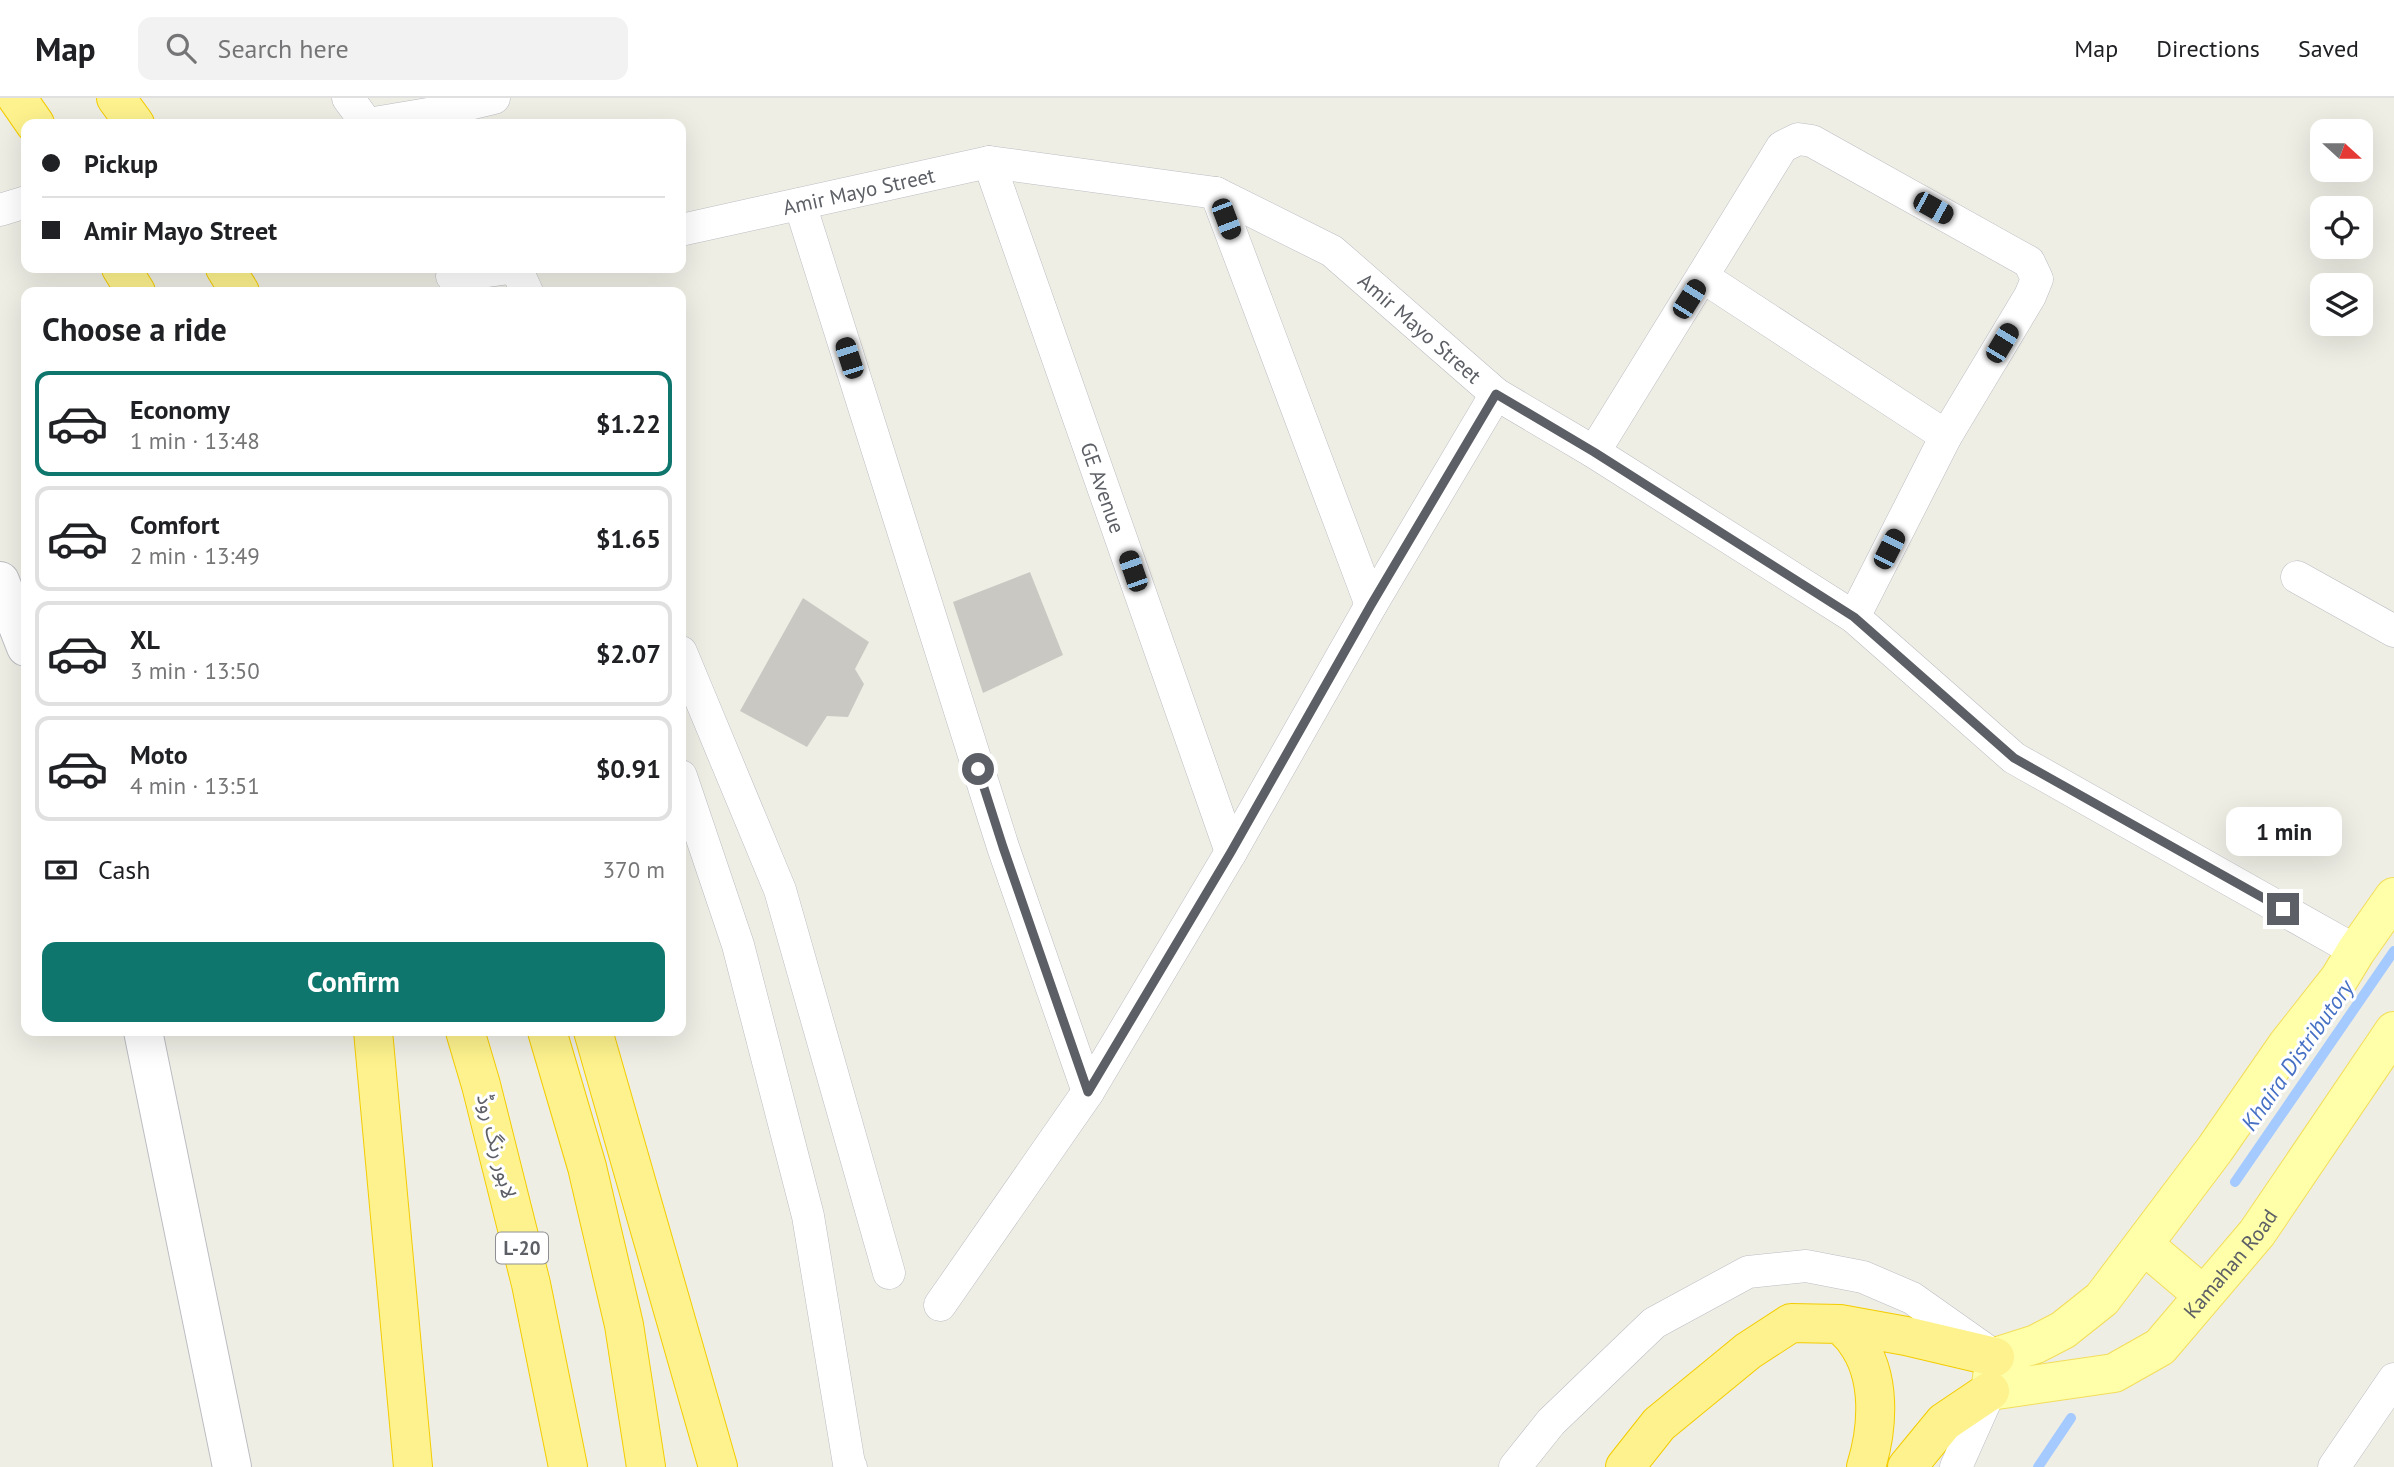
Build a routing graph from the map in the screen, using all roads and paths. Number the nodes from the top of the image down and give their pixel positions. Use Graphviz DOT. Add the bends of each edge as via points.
graph roads {
  1 [pos="348,98"];
  2 [pos="494,98"];
  3 [pos="427,112"];
  4 [pos="364,119"];
  5 [pos="393,119"];
  6 [pos="989,162"];
  7 [pos="1216,193"];
  8 [pos="21,204"];
  9 [pos="800,204"];
  10 [pos="0,210"];
  11 [pos="686,229"];
  12 [pos="484,273"];
  13 [pos="1703,277"];
  14 [pos="453,279"];
  15 [pos="1496,394"];
  16 [pos="1946,436"];
  17 [pos="1594,452"];
  18 [pos="2297,577"];
  19 [pos="0,581"];
  20 [pos="1371,605"];
  21 [pos="1854,617"];
  22 [pos="2394,631"];
  23 [pos="21,634"];
  24 [pos="686,664"];
  25 [pos="686,791"];
  26 [pos="1231,852"];
  27 [pos="2394,897"];
  28 [pos="2347,965"];
  29 [pos="2394,1031"];
  30 [pos="144,1036"];
  31 [pos="373,1036"];
  32 [pos="466,1036"];
  33 [pos="548,1036"];
  34 [pos="594,1036"];
  35 [pos="1088,1092"];
  36 [pos="2144,1245"];
  37 [pos="889,1273"];
  38 [pos="2203,1295"];
  39 [pos="940,1305"];
  40 [pos="1840,1324"];
  41 [pos="1992,1374"];
  42 [pos="2394,1379"];
  43 [pos="232,1467"];
  44 [pos="413,1467"];
  45 [pos="568,1467"];
  46 [pos="646,1467"];
  47 [pos="718,1467"];
  48 [pos="851,1467"];
  49 [pos="1515,1467"];
  50 [pos="1625,1467"];
  51 [pos="1866,1467"];
  52 [pos="1907,1467"];
  53 [pos="1956,1467"];
  54 [pos="2334,1467"];
  1 -- 4 [label="street"];
  2 -- 3 [label="street"];
  3 -- 5 [label="street"];
  6 -- 7 [label="street, Amir Mayo Street"];
  6 -- 9 [label="street, Amir Mayo Street"];
  6 -- 26 [label="street, GE Avenue"];
  7 -- 15 [label="street, Amir Mayo Street" via="1332,251"];
  7 -- 20 [label="street"];
  8 -- 10 [label="street"];
  9 -- 11 [label="street, Amir Mayo Street"];
  9 -- 35 [label="street" via="1003,847"];
  12 -- 14 [label="street"];
  13 -- 16 [label="street"];
  13 -- 16 [label="street" via="1782,147 1798,139 1812,141 2029,262 2037,279 2030,296"];
  13 -- 17 [label="street"];
  15 -- 17 [label="street, Amir Mayo Street"];
  15 -- 20 [label="street"];
  16 -- 21 [label="street"];
  17 -- 21 [label="street, Amir Mayo Street"];
  18 -- 22 [label="street"];
  19 -- 23 [label="street"];
  20 -- 26 [label="street"];
  21 -- 28 [label="street, Amir Mayo Street" via="2014,758"];
  24 -- 37 [label="street" via="780,890"];
  25 -- 48 [label="street" via="738,945 808,1216"];
  26 -- 35 [label="street"];
  27 -- 28 [label="main road"];
  28 -- 36 [label="main road"];
  29 -- 38 [label="main road, Kamahan Road" via="2258,1233"];
  30 -- 43 [label="street"];
  31 -- 44 [label="highway"];
  32 -- 45 [label="highway, لاہور رنگ روڈ / L-20" via="531,1283"];
  33 -- 46 [label="highway" via="587,1167 624,1325"];
  34 -- 47 [label="highway"];
  35 -- 39 [label="street"];
  36 -- 38 [label="main road"];
  36 -- 41 [label="main road" via="2102,1299 2063,1330"];
  38 -- 41 [label="main road, Kamahan Road" via="2160,1347 2114,1373"];
  40 -- 41 [label="highway" via="1906,1336"];
  40 -- 50 [label="highway" via="1791,1323 1748,1351 1659,1424"];
  40 -- 51 [label="highway" via="1856,1340 1874,1391 1874,1442"];
  41 -- 49 [label="street" via="1912,1298 1863,1277 1806,1266 1748,1272 1654,1322 1551,1422"];
  41 -- 52 [label="highway"];
  41 -- 53 [label="street"];
  42 -- 54 [label="street"];
}
